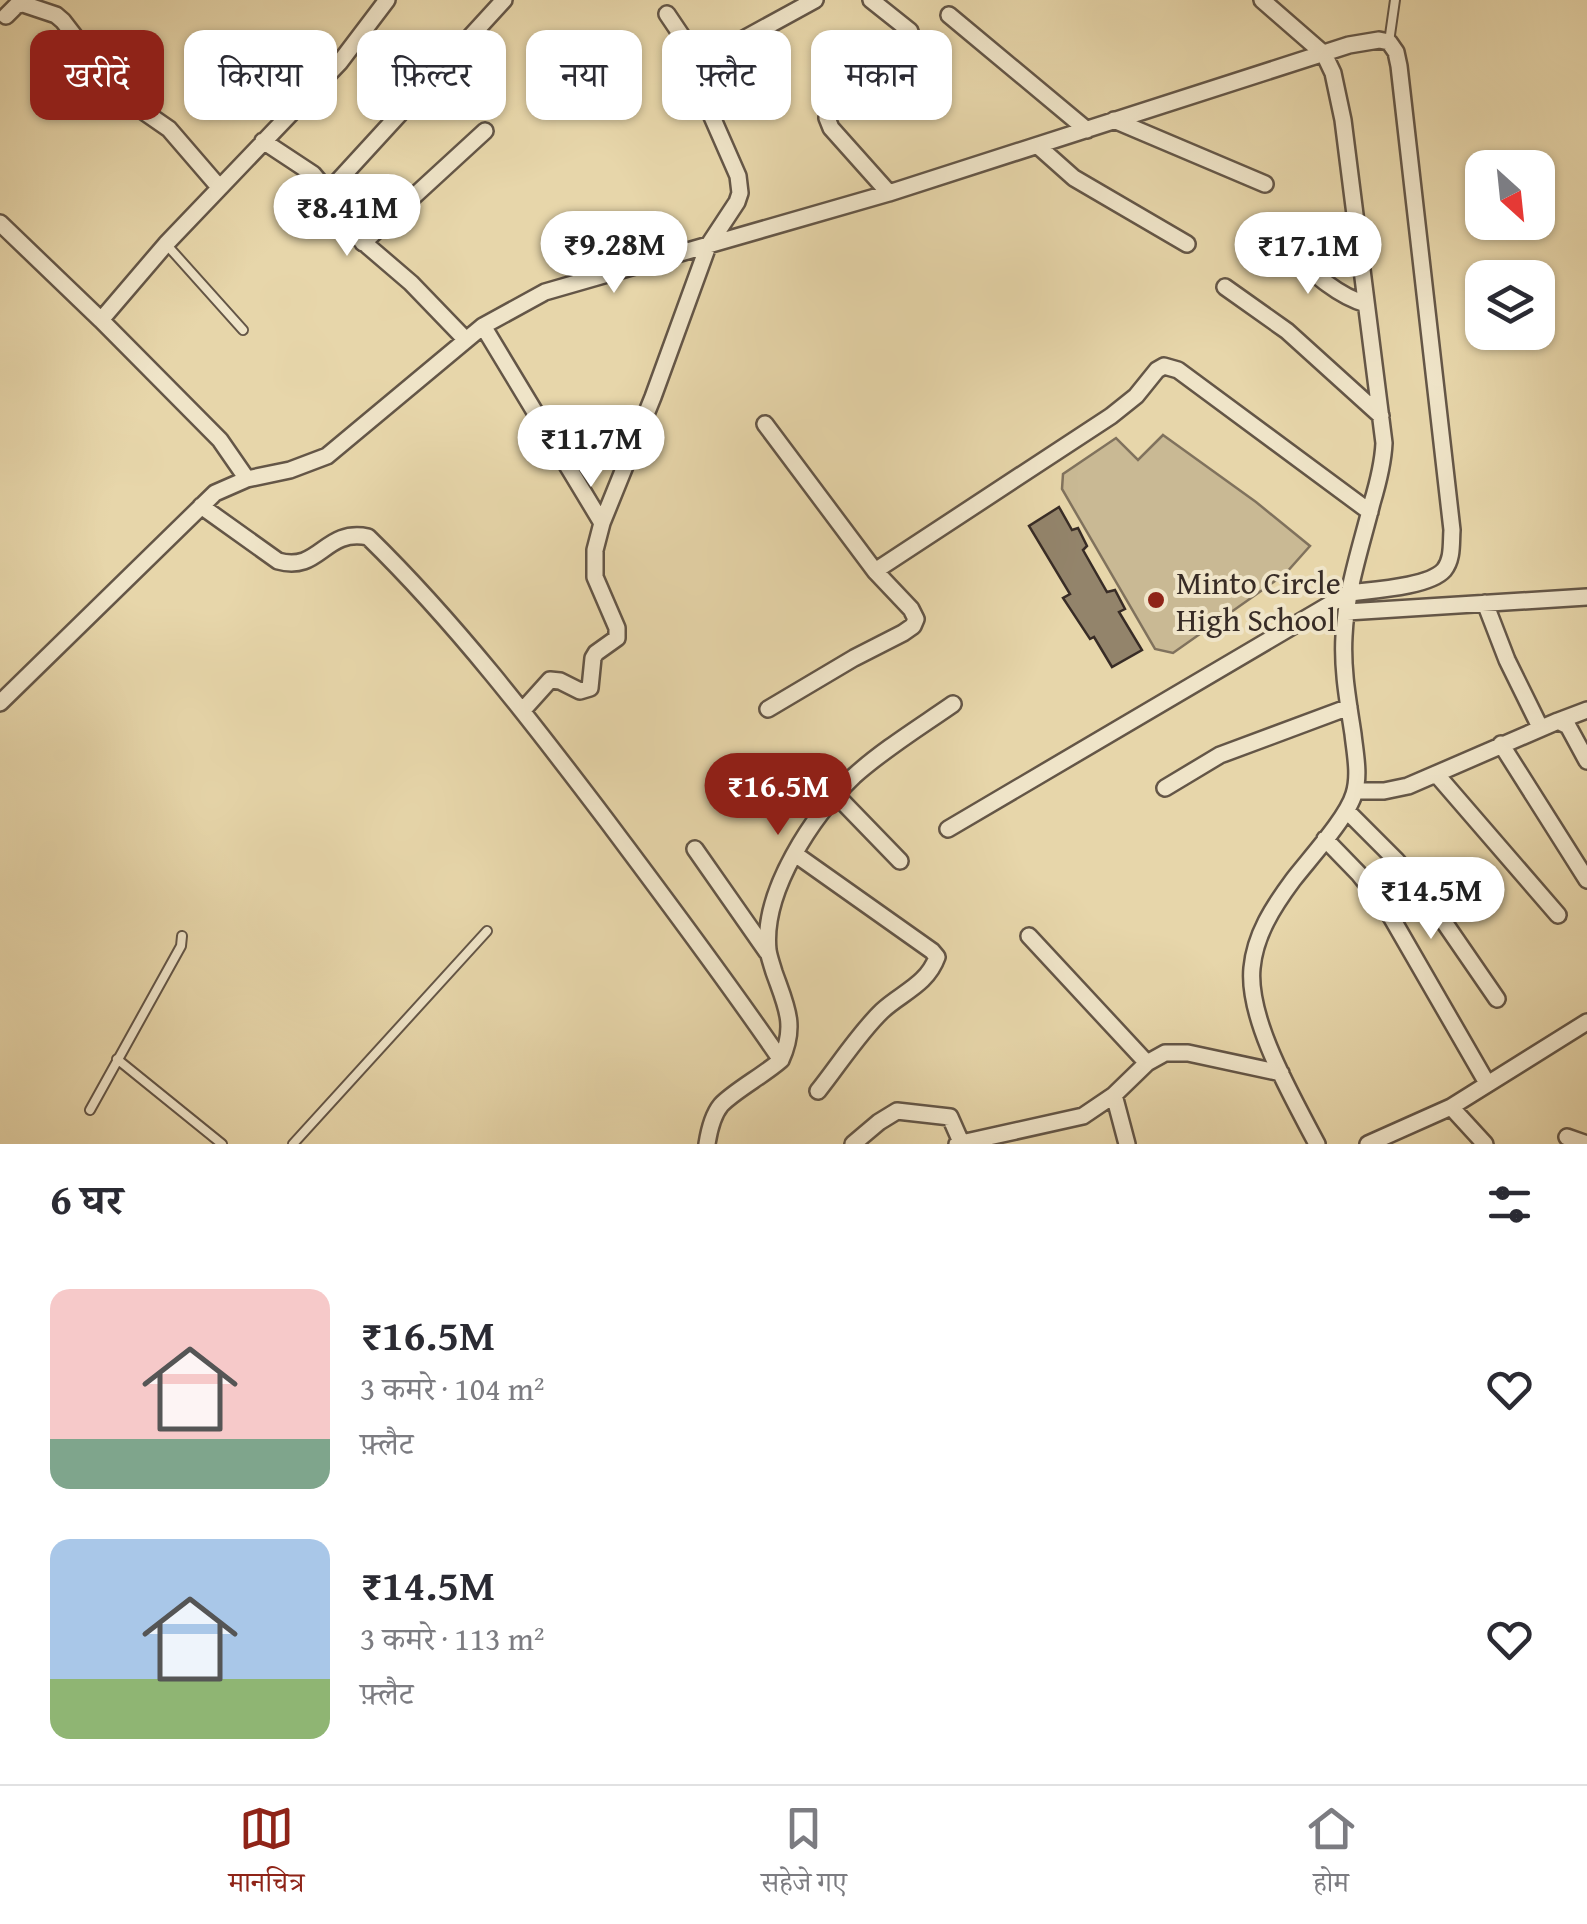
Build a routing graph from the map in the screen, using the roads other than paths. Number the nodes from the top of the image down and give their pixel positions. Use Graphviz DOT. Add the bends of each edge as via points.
graph roads {
  1 [pos="387,0"];
  2 [pos="504,0"];
  3 [pos="815,0"];
  4 [pos="872,0"];
  5 [pos="1262,0"];
  6 [pos="1395,0"];
  7 [pos="667,14"];
  8 [pos="949,15"];
  9 [pos="6,16"];
  10 [pos="678,30"];
  11 [pos="760,30"];
  12 [pos="909,30"];
  13 [pos="1389,42"];
  14 [pos="1324,54"];
  15 [pos="713,120"];
  16 [pos="828,120"];
  17 [pos="1114,120"];
  18 [pos="1087,130"];
  19 [pos="485,131"];
  20 [pos="263,141"];
  21 [pos="1038,146"];
  22 [pos="1265,184"];
  23 [pos="220,187"];
  24 [pos="328,192"];
  25 [pos="889,193"];
  26 [pos="0,223"];
  27 [pos="1279,240"];
  28 [pos="364,243"];
  29 [pos="166,244"];
  30 [pos="1187,244"];
  31 [pos="708,246"];
  32 [pos="1225,286"];
  33 [pos="1366,304"];
  34 [pos="101,320"];
  35 [pos="484,326"];
  36 [pos="243,330"];
  37 [pos="466,340"];
  38 [pos="1381,416"];
  39 [pos="765,424"];
  40 [pos="246,478"];
  41 [pos="201,506"];
  42 [pos="1370,512"];
  43 [pos="602,523"];
  44 [pos="876,571"];
  45 [pos="1349,594"];
  46 [pos="1587,597"];
  47 [pos="1484,602"];
  48 [pos="1347,612"];
  49 [pos="0,703"];
  50 [pos="953,704"];
  51 [pos="1349,707"];
  52 [pos="768,709"];
  53 [pos="523,710"];
  54 [pos="1587,710"];
  55 [pos="1558,721"];
  56 [pos="1540,727"];
  57 [pos="1501,744"];
  58 [pos="1587,761"];
  59 [pos="1437,774"];
  60 [pos="1166,788"];
  61 [pos="1355,791"];
  62 [pos="837,796"];
  63 [pos="1346,811"];
  64 [pos="948,829"];
  65 [pos="1324,839"];
  66 [pos="695,848"];
  67 [pos="795,854"];
  68 [pos="900,861"];
  69 [pos="1587,880"];
  70 [pos="1558,915"];
  71 [pos="487,932"];
  72 [pos="182,936"];
  73 [pos="1029,936"];
  74 [pos="768,952"];
  75 [pos="1497,999"];
  76 [pos="1587,1022"];
  77 [pos="117,1060"];
  78 [pos="781,1060"];
  79 [pos="1147,1062"];
  80 [pos="1281,1074"];
  81 [pos="1487,1083"];
  82 [pos="818,1091"];
  83 [pos="1114,1095"];
  84 [pos="1451,1107"];
  85 [pos="90,1110"];
  86 [pos="1567,1137"];
  87 [pos="959,1143"];
  88 [pos="222,1144"];
  89 [pos="293,1144"];
  90 [pos="707,1144"];
  91 [pos="853,1144"];
  92 [pos="1126,1144"];
  93 [pos="1318,1144"];
  94 [pos="1368,1144"];
  95 [pos="1484,1144"];
  96 [pos="1586,1144"];
  1 -- 20 [label="street" via="340,62"];
  2 -- 24 [label="street"];
  3 -- 11 [label="street"];
  4 -- 12 [label="street"];
  5 -- 14 [label="street"];
  6 -- 13 [label="lane"];
  7 -- 10 [label="street"];
  8 -- 18 [label="street"];
  9 -- 23 [label="street" via="23,4 56,15 120,95 170,129"];
  13 -- 14 [label="street" via="1364,41"];
  13 -- 45 [label="street" via="1399,66 1452,530 1450,557 1439,574"];
  14 -- 17 [label="street"];
  14 -- 33 [label="street" via="1343,120"];
  15 -- 31 [label="street" via="740,184 737,202"];
  16 -- 25 [label="street"];
  17 -- 18 [label="street"];
  17 -- 22 [label="street"];
  18 -- 21 [label="street"];
  19 -- 28 [label="street"];
  20 -- 23 [label="street"];
  20 -- 24 [label="street"];
  21 -- 25 [label="street"];
  21 -- 30 [label="street" via="1074,178"];
  23 -- 29 [label="street"];
  24 -- 28 [label="street"];
  25 -- 31 [label="street"];
  26 -- 34 [label="street"];
  27 -- 33 [label="street" via="1330,285"];
  28 -- 37 [label="street"];
  29 -- 34 [label="street"];
  29 -- 36 [label="lane"];
  31 -- 35 [label="street" via="545,292"];
  31 -- 43 [label="street"];
  32 -- 38 [label="street"];
  33 -- 38 [label="street"];
  34 -- 40 [label="street" via="220,440"];
  35 -- 37 [label="street"];
  35 -- 43 [label="street"];
  37 -- 40 [label="street" via="327,456"];
  38 -- 42 [label="street" via="1384,458"];
  39 -- 44 [label="street"];
  40 -- 41 [label="street"];
  41 -- 49 [label="street"];
  41 -- 53 [label="street" via="290,564 338,539 368,537"];
  42 -- 44 [label="street" via="1164,366 1111,416"];
  42 -- 45 [label="street"];
  43 -- 53 [label="street" via="593,564 617,638 596,653 590,688 550,680"];
  44 -- 52 [label="street" via="912,609 913,626"];
  45 -- 48 [label="street"];
  45 -- 64 [label="street"];
  46 -- 47 [label="street"];
  47 -- 48 [label="street"];
  47 -- 56 [label="street"];
  48 -- 51 [label="street"];
  50 -- 62 [label="street" via="866,766"];
  51 -- 60 [label="street" via="1220,755"];
  51 -- 61 [label="street"];
  53 -- 78 [label="street"];
  54 -- 55 [label="street"];
  55 -- 56 [label="street"];
  55 -- 58 [label="street" via="1568,726"];
  56 -- 57 [label="street"];
  57 -- 59 [label="street"];
  57 -- 69 [label="street"];
  59 -- 61 [label="street" via="1396,790"];
  59 -- 70 [label="street"];
  61 -- 63 [label="street"];
  62 -- 67 [label="street"];
  62 -- 68 [label="street"];
  63 -- 65 [label="street"];
  63 -- 75 [label="street" via="1422,890"];
  65 -- 80 [label="street" via="1261,931 1251,970 1262,1029"];
  65 -- 81 [label="street" via="1386,908"];
  66 -- 74 [label="street"];
  67 -- 74 [label="street" via="772,905"];
  67 -- 82 [label="street" via="937,957 915,986 878,1015"];
  71 -- 89 [label="lane"];
  72 -- 77 [label="lane"];
  73 -- 79 [label="street"];
  74 -- 78 [label="street" via="789,1016"];
  76 -- 81 [label="street"];
  77 -- 85 [label="lane"];
  77 -- 88 [label="lane"];
  78 -- 90 [label="street" via="720,1106"];
  79 -- 80 [label="street" via="1188,1053"];
  79 -- 83 [label="street"];
  80 -- 93 [label="street"];
  81 -- 84 [label="street"];
  83 -- 87 [label="street" via="1083,1116"];
  83 -- 92 [label="street"];
  84 -- 94 [label="street"];
  84 -- 95 [label="street"];
  86 -- 96 [label="street"];
  87 -- 91 [label="street" via="950,1118 903,1111"];
}
